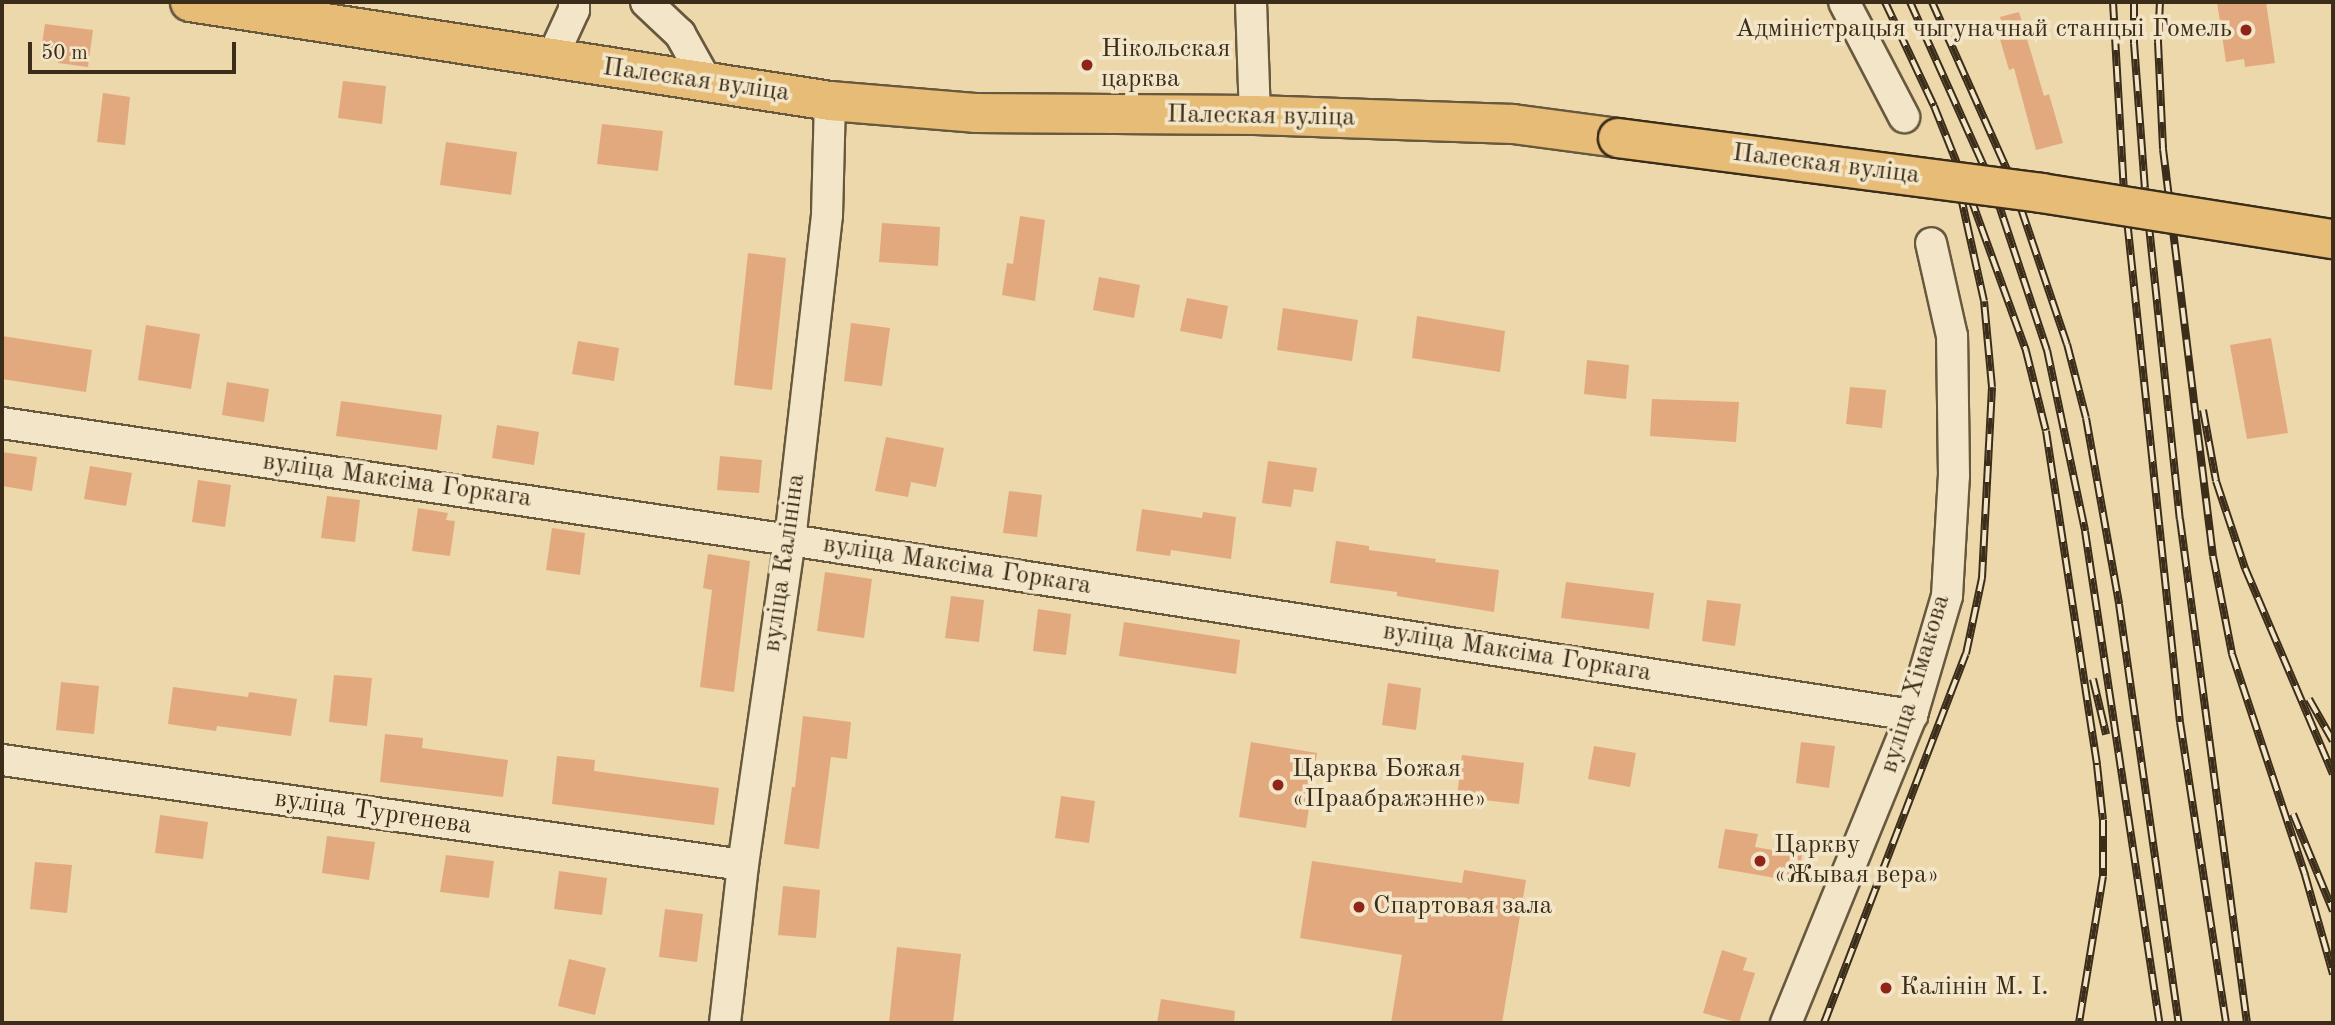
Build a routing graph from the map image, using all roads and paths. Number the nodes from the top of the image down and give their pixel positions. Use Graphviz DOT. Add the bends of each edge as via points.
graph roads {
  1 [pos="190,2"];
  2 [pos="645,2"];
  3 [pos="1251,2"];
  4 [pos="1844,2"];
  5 [pos="578,5"];
  6 [pos="551,60"];
  7 [pos="708,83"];
  8 [pos="830,101"];
  9 [pos="1255,115"];
  10 [pos="1904,117"];
  11 [pos="2333,239"];
  12 [pos="1931,243"];
  13 [pos="2,423"];
  14 [pos="790,540"];
  15 [pos="1912,715"];
  16 [pos="2,760"];
  17 [pos="743,865"];
  18 [pos="725,1023"];
  19 [pos="1786,1023"];
  1 -- 6 [label="main road, Палеская вуліца"];
  2 -- 7 [label="street" via="680,34"];
  3 -- 9 [label="street"];
  4 -- 10 [label="street"];
  5 -- 6 [label="street"];
  6 -- 7 [label="main road, Палеская вуліца"];
  7 -- 8 [label="main road, Палеская вуліца"];
  8 -- 9 [label="main road, Палеская вуліца" via="975,113"];
  8 -- 14 [label="street, вуліца Калініна" via="827,215"];
  9 -- 11 [label="main road, Палеская вуліца, bridge" via="1513,124 2041,193"];
  12 -- 15 [label="street, вуліца Хімакова" via="1952,336 1954,476 1947,596"];
  13 -- 14 [label="street, вуліца Максіма Горкага"];
  14 -- 15 [label="street, вуліца Максіма Горкага"];
  14 -- 17 [label="street, вуліца Калініна"];
  15 -- 19 [label="street, вуліца Хімакова"];
  16 -- 17 [label="street, вуліца Тургенева"];
  17 -- 18 [label="street, вуліца Калініна"];
}
